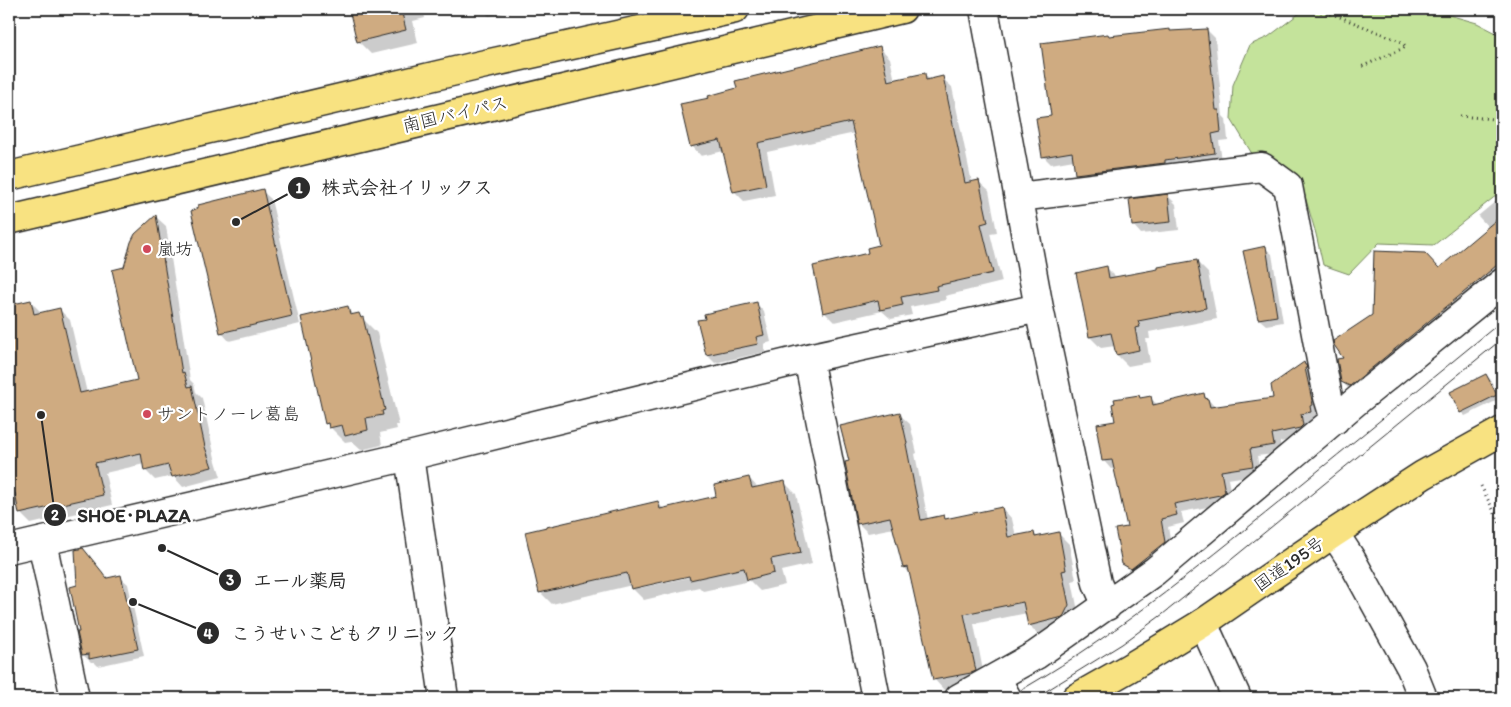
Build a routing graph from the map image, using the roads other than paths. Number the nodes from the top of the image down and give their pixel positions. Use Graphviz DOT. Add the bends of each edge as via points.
graph roads {
  1 [pos="735,9"];
  2 [pos="902,9"];
  3 [pos="984,9"];
  4 [pos="9,176"];
  5 [pos="1019,197"];
  6 [pos="9,220"];
  7 [pos="1502,283"];
  8 [pos="1039,308"];
  9 [pos="808,358"];
  10 [pos="1335,420"];
  11 [pos="1502,431"];
  12 [pos="409,456"];
  13 [pos="1334,533"];
  14 [pos="42,542"];
  15 [pos="9,549"];
  16 [pos="1107,606"];
  17 [pos="1203,623"];
  18 [pos="1001,688"];
  19 [pos="75,698"];
  20 [pos="444,698"];
  21 [pos="876,698"];
  22 [pos="959,698"];
  23 [pos="1076,698"];
  24 [pos="1237,698"];
  25 [pos="1424,698"];
  1 -- 4 [label="highway"];
  2 -- 6 [label="highway, 南国バイパス"];
  3 -- 5 [label="street"];
  5 -- 8 [label="street"];
  5 -- 10 [label="street" via="1262,167 1288,186 1328,398"];
  7 -- 10 [label="street"];
  8 -- 9 [label="street"];
  8 -- 16 [label="street" via="1097,582"];
  9 -- 12 [label="street"];
  9 -- 21 [label="street"];
  10 -- 16 [label="street" via="1155,571"];
  11 -- 13 [label="highway, 国道195号" via="1423,475"];
  12 -- 14 [label="street"];
  12 -- 20 [label="street"];
  13 -- 17 [label="highway, 国道195号"];
  13 -- 25 [label="street"];
  14 -- 15 [label="street"];
  14 -- 19 [label="street"];
  16 -- 18 [label="street" via="1036,655"];
  17 -- 23 [label="highway, 国道195号"];
  17 -- 24 [label="street"];
  18 -- 22 [label="street"];
}
